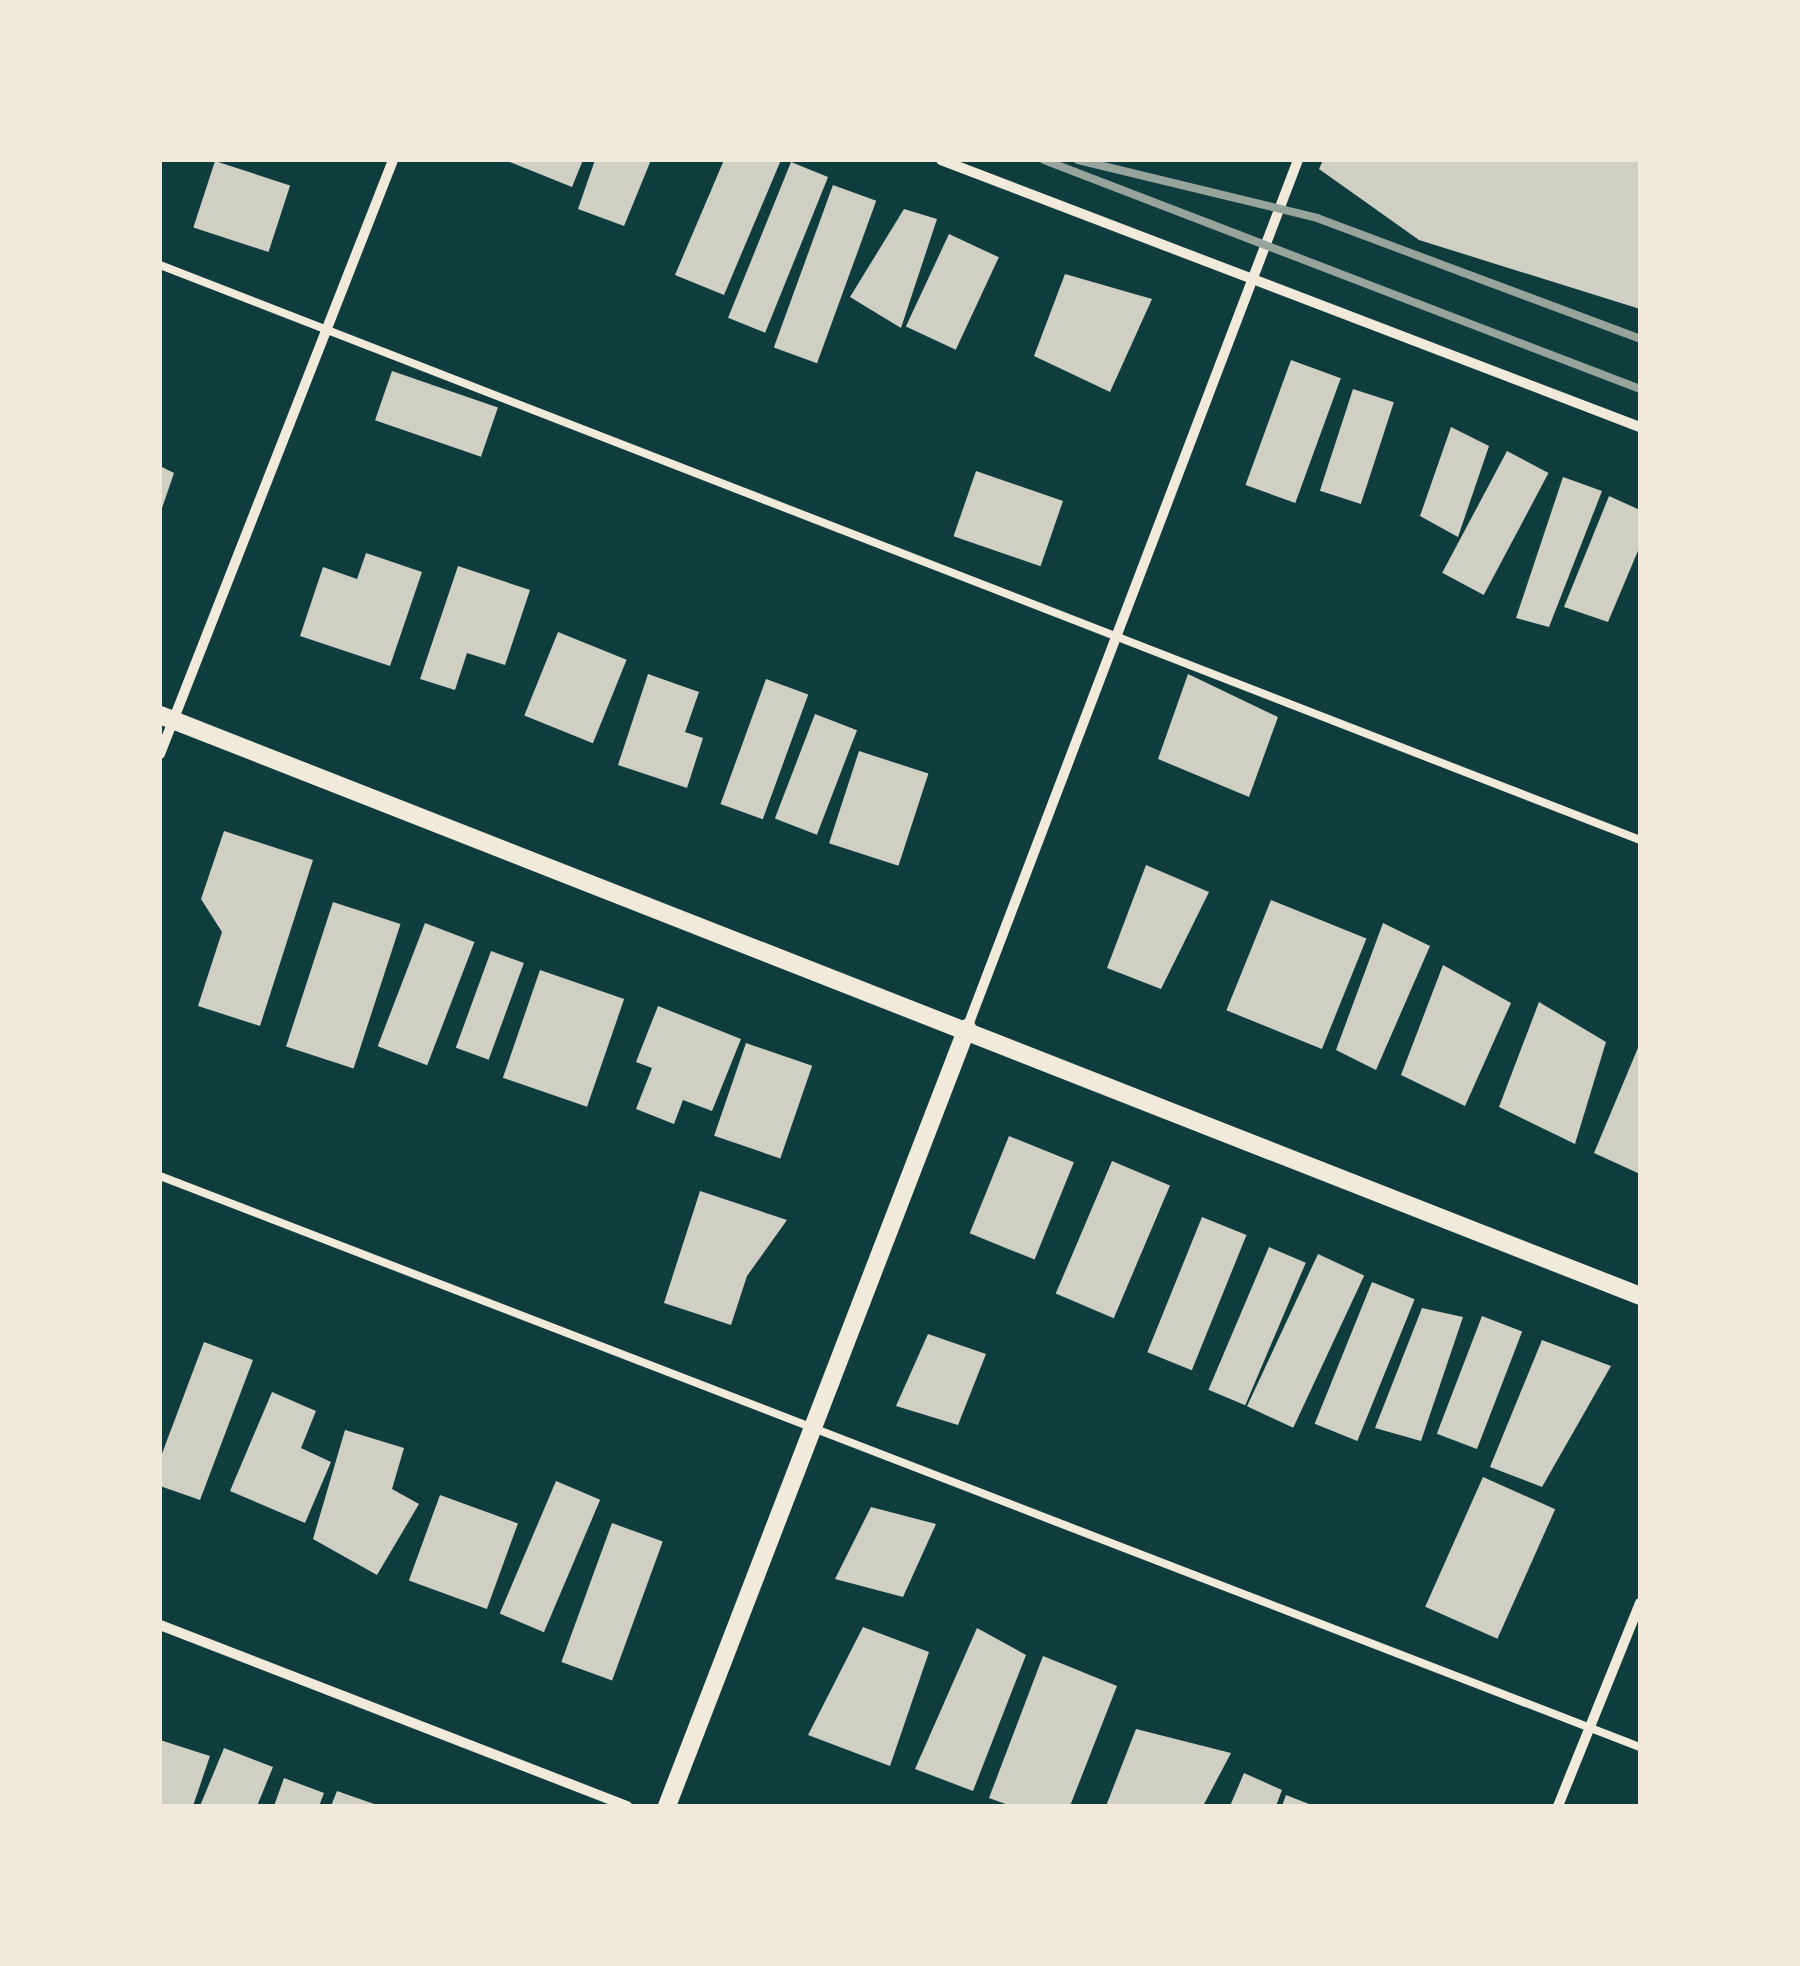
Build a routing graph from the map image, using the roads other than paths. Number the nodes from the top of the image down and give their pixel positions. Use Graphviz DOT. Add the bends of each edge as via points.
graph roads {
  1 [pos="393,160"];
  2 [pos="941,160"];
  3 [pos="1298,160"];
  4 [pos="160,265"];
  5 [pos="1256,278"];
  6 [pos="328,331"];
  7 [pos="1640,427"];
  8 [pos="1116,638"];
  9 [pos="166,718"];
  10 [pos="160,754"];
  11 [pos="1640,840"];
  12 [pos="967,1028"];
  13 [pos="160,1176"];
  14 [pos="1640,1296"];
  15 [pos="813,1426"];
  16 [pos="1640,1602"];
  17 [pos="160,1625"];
  18 [pos="1590,1728"];
  19 [pos="1640,1747"];
  20 [pos="627,1806"];
  21 [pos="667,1806"];
  22 [pos="1558,1806"];
  1 -- 6 [label="street"];
  2 -- 5 [label="street"];
  3 -- 5 [label="street"];
  4 -- 6 [label="lane"];
  5 -- 7 [label="street"];
  5 -- 8 [label="street"];
  6 -- 8 [label="lane"];
  6 -- 9 [label="street"];
  8 -- 11 [label="lane"];
  8 -- 12 [label="street"];
  9 -- 10 [label="street"];
  9 -- 12 [label="street"];
  12 -- 14 [label="street"];
  12 -- 15 [label="street"];
  13 -- 15 [label="lane"];
  15 -- 18 [label="lane"];
  15 -- 21 [label="street"];
  16 -- 18 [label="street"];
  17 -- 20 [label="street"];
  18 -- 19 [label="lane"];
  18 -- 22 [label="street"];
}
